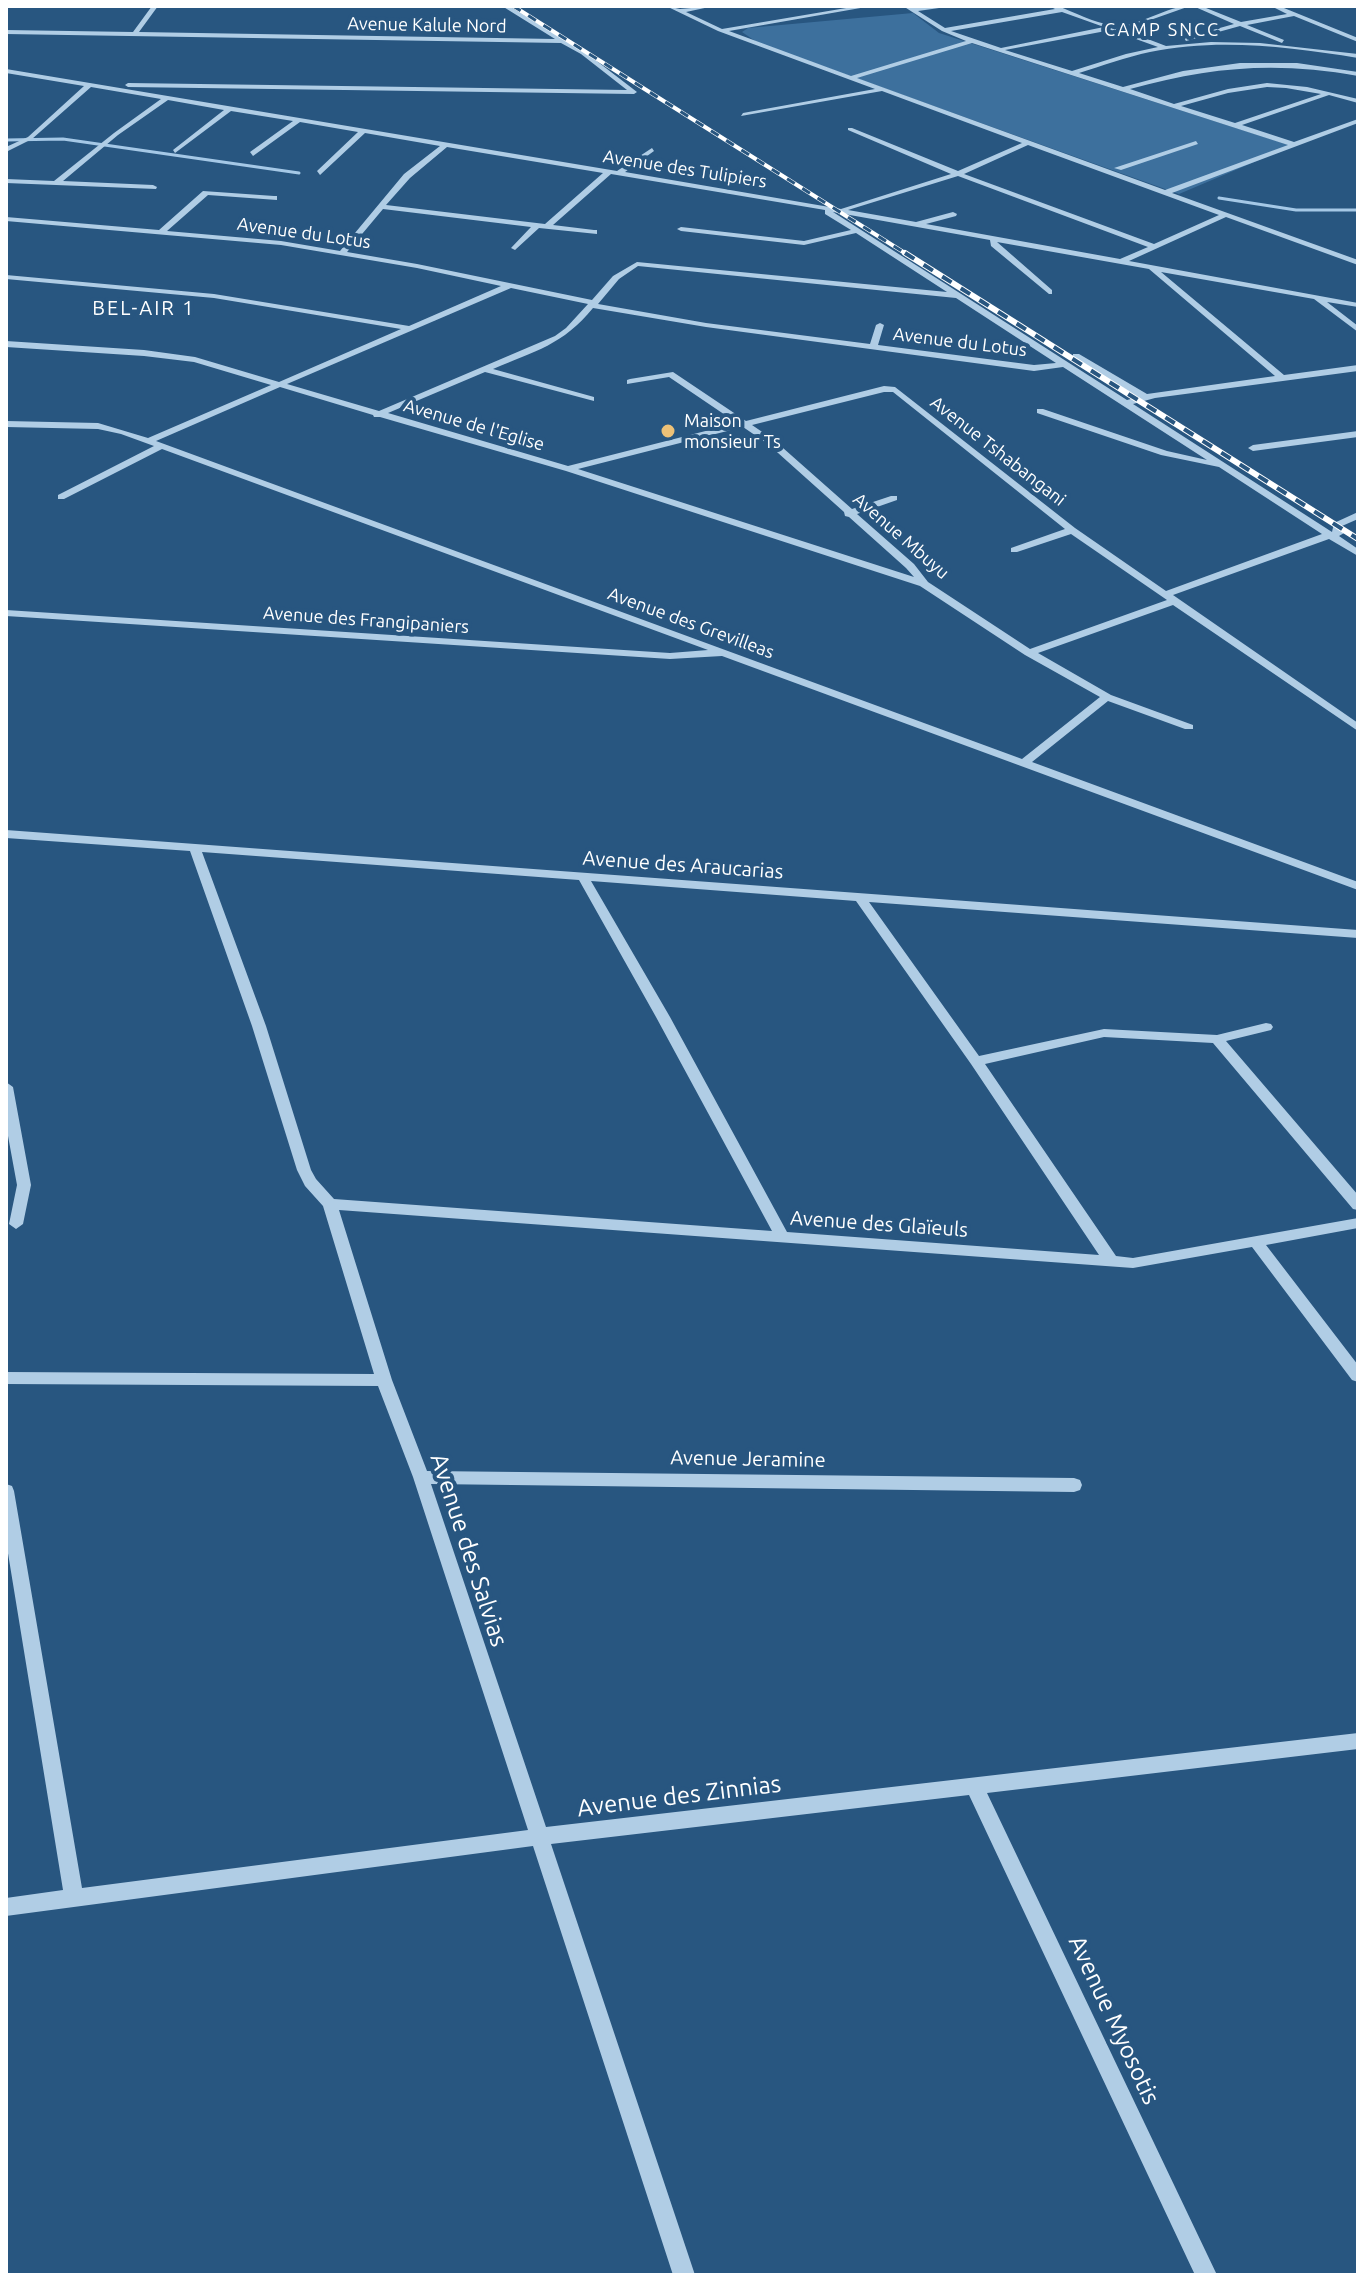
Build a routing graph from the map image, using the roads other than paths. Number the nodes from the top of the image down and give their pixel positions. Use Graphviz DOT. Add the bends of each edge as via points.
graph roads {
  1 [pos="155,6"];
  2 [pos="505,6"];
  3 [pos="669,6"];
  4 [pos="711,6"];
  5 [pos="869,6"];
  6 [pos="950,6"];
  7 [pos="1052,6"];
  8 [pos="1078,6"];
  9 [pos="1187,6"];
  10 [pos="1196,6"];
  11 [pos="1274,6"];
  12 [pos="909,8"];
  13 [pos="1063,10"];
  14 [pos="678,11"];
  15 [pos="1295,14"];
  16 [pos="1240,24"];
  17 [pos="1111,28"];
  18 [pos="720,30"];
  19 [pos="944,30"];
  20 [pos="6,32"];
  21 [pos="135,34"];
  22 [pos="1358,40"];
  23 [pos="560,41"];
  24 [pos="972,41"];
  25 [pos="1294,46"];
  26 [pos="1164,48"];
  27 [pos="1001,49"];
  28 [pos="1358,56"];
  29 [pos="6,71"];
  30 [pos="1073,73"];
  31 [pos="1358,74"];
  32 [pos="850,78"];
  33 [pos="89,85"];
  34 [pos="107,88"];
  35 [pos="1124,89"];
  36 [pos="881,90"];
  37 [pos="1330,93"];
  38 [pos="167,98"];
  39 [pos="1358,101"];
  40 [pos="1177,106"];
  41 [pos="229,109"];
  42 [pos="743,115"];
  43 [pos="298,121"];
  44 [pos="1358,121"];
  45 [pos="1237,125"];
  46 [pos="850,129"];
  47 [pos="363,131"];
  48 [pos="1027,143"];
  49 [pos="1196,143"];
  50 [pos="445,145"];
  51 [pos="1296,145"];
  52 [pos="6,150"];
  53 [pos="652,150"];
  54 [pos="175,151"];
  55 [pos="253,154"];
  56 [pos="1061,156"];
  57 [pos="1118,168"];
  58 [pos="320,173"];
  59 [pos="608,173"];
  60 [pos="618,174"];
  61 [pos="958,174"];
  62 [pos="6,181"];
  63 [pos="57,182"];
  64 [pos="1183,186"];
  65 [pos="153,187"];
  66 [pos="1164,193"];
  67 [pos="274,198"];
  68 [pos="382,207"];
  69 [pos="821,208"];
  70 [pos="838,211"];
  71 [pos="953,214"];
  72 [pos="1225,215"];
  73 [pos="6,219"];
  74 [pos="917,225"];
  75 [pos="542,226"];
  76 [pos="681,229"];
  77 [pos="856,231"];
  78 [pos="161,232"];
  79 [pos="594,232"];
  80 [pos="993,238"];
  81 [pos="1152,246"];
  82 [pos="515,248"];
  83 [pos="342,253"];
  84 [pos="1123,261"];
  85 [pos="1358,263"];
  86 [pos="1151,266"];
  87 [pos="6,277"];
  88 [pos="509,285"];
  89 [pos="1049,292"];
  90 [pos="962,296"];
  91 [pos="1315,296"];
  92 [pos="594,305"];
  93 [pos="1358,305"];
  94 [pos="880,325"];
  95 [pos="409,328"];
  96 [pos="1358,330"];
  97 [pos="6,344"];
  98 [pos="873,347"];
  99 [pos="1076,356"];
  100 [pos="1067,364"];
  101 [pos="1358,368"];
  102 [pos="484,369"];
  103 [pos="1282,378"];
  104 [pos="630,382"];
  105 [pos="278,384"];
  106 [pos="1145,397"];
  107 [pos="591,399"];
  108 [pos="1127,403"];
  109 [pos="1040,411"];
  110 [pos="377,415"];
  111 [pos="745,423"];
  112 [pos="6,424"];
  113 [pos="1358,434"];
  114 [pos="148,441"];
  115 [pos="161,446"];
  116 [pos="1253,448"];
  117 [pos="1225,467"];
  118 [pos="569,469"];
  119 [pos="61,497"];
  120 [pos="894,498"];
  121 [pos="848,514"];
  122 [pos="1358,515"];
  123 [pos="1072,530"];
  124 [pos="1330,535"];
  125 [pos="1014,550"];
  126 [pos="1358,553"];
  127 [pos="924,584"];
  128 [pos="1169,598"];
  129 [pos="6,613"];
  130 [pos="723,652"];
  131 [pos="1029,653"];
  132 [pos="1107,697"];
  133 [pos="1189,727"];
  134 [pos="1358,728"];
  135 [pos="1024,763"];
  136 [pos="6,834"];
  137 [pos="195,848"];
  138 [pos="583,877"];
  139 [pos="1358,886"];
  140 [pos="861,899"];
  141 [pos="1357,935"];
  142 [pos="1266,1027"];
  143 [pos="1217,1039"];
  144 [pos="976,1061"];
  145 [pos="6,1087"];
  146 [pos="330,1204"];
  147 [pos="1358,1205"];
  148 [pos="1358,1223"];
  149 [pos="16,1224"];
  150 [pos="782,1237"];
  151 [pos="1257,1243"];
  152 [pos="1111,1261"];
  153 [pos="1358,1376"];
  154 [pos="6,1378"];
  155 [pos="384,1380"];
  156 [pos="421,1477"];
  157 [pos="1074,1485"];
  158 [pos="6,1491"];
  159 [pos="1358,1741"];
  160 [pos="975,1787"];
  161 [pos="538,1837"];
  162 [pos="74,1898"];
  163 [pos="6,1907"];
  164 [pos="684,2275"];
  165 [pos="1206,2275"];
  1 -- 21 [label="street"];
  2 -- 23 [label="street"];
  3 -- 14 [label="street"];
  4 -- 14 [label="street"];
  5 -- 18 [label="street"];
  6 -- 12 [label="street"];
  7 -- 13 [label="street"];
  8 -- 13 [label="street"];
  9 -- 17 [label="street"];
  10 -- 16 [label="street"];
  11 -- 15 [label="street"];
  12 -- 19 [label="street"];
  13 -- 17 [label="street"];
  13 -- 19 [label="street"];
  14 -- 18 [label="street"];
  15 -- 16 [label="street"];
  15 -- 22 [label="street"];
  16 -- 25 [label="street"];
  16 -- 26 [label="street"];
  17 -- 26 [label="street"];
  17 -- 27 [label="street"];
  18 -- 32 [label="street"];
  19 -- 24 [label="street"];
  20 -- 21 [label="street, Avenue Kalule Nord"];
  21 -- 23 [label="street, Avenue Kalule Nord"];
  23 -- 34 [label="street" via="635,91"];
  24 -- 27 [label="street"];
  24 -- 32 [label="street"];
  25 -- 26 [label="street"];
  25 -- 28 [label="street"];
  26 -- 30 [label="street"];
  27 -- 30 [label="street"];
  29 -- 33 [label="street, Avenue des Tulipiers"];
  30 -- 35 [label="street"];
  31 -- 35 [label="street" via="1305,65 1241,64 1181,72"];
  32 -- 36 [label="street"];
  33 -- 34 [label="street, Avenue des Tulipiers"];
  33 -- 52 [label="street" via="32,136"];
  34 -- 38 [label="street, Avenue des Tulipiers"];
  35 -- 40 [label="street"];
  36 -- 42 [label="street"];
  36 -- 48 [label="street"];
  37 -- 39 [label="street"];
  37 -- 40 [label="street" via="1256,84"];
  37 -- 45 [label="street"];
  38 -- 41 [label="street, Avenue des Tulipiers"];
  38 -- 63 [label="street"];
  40 -- 45 [label="street"];
  41 -- 43 [label="street, Avenue des Tulipiers"];
  41 -- 54 [label="street"];
  43 -- 47 [label="street, Avenue des Tulipiers"];
  43 -- 55 [label="street"];
  44 -- 51 [label="street"];
  45 -- 51 [label="street"];
  46 -- 61 [label="street"];
  47 -- 50 [label="street, Avenue des Tulipiers"];
  47 -- 58 [label="street"];
  48 -- 56 [label="street"];
  48 -- 61 [label="street"];
  49 -- 57 [label="street"];
  50 -- 59 [label="street, Avenue des Tulipiers"];
  50 -- 68 [label="street" via="407,176"];
  51 -- 64 [label="street"];
  53 -- 60 [label="street"];
  56 -- 57 [label="street" via="1072,153"];
  56 -- 66 [label="street"];
  57 -- 64 [label="street"];
  59 -- 60 [label="street, Avenue des Tulipiers"];
  59 -- 75 [label="street"];
  60 -- 69 [label="street, Avenue des Tulipiers"];
  61 -- 70 [label="street"];
  61 -- 81 [label="street"];
  62 -- 63 [label="street"];
  63 -- 65 [label="street"];
  64 -- 66 [label="street"];
  66 -- 72 [label="street"];
  67 -- 78 [label="street" via="206,193"];
  68 -- 75 [label="street"];
  68 -- 83 [label="street"];
  69 -- 70 [label="street, Avenue des Tulipiers"];
  69 -- 77 [label="street"];
  70 -- 74 [label="street, Avenue des Tulipiers"];
  71 -- 74 [label="street"];
  72 -- 81 [label="street"];
  72 -- 85 [label="street"];
  73 -- 78 [label="street, Avenue du Lotus"];
  74 -- 80 [label="street, Avenue des Tulipiers"];
  75 -- 79 [label="street"];
  75 -- 82 [label="street"];
  76 -- 77 [label="street" via="804,243"];
  77 -- 90 [label="street"];
  78 -- 83 [label="street, Avenue du Lotus"];
  80 -- 84 [label="street, Avenue des Tulipiers"];
  80 -- 89 [label="street"];
  81 -- 84 [label="street"];
  83 -- 88 [label="street, Avenue du Lotus"];
  84 -- 86 [label="street, Avenue des Tulipiers"];
  86 -- 91 [label="street, Avenue des Tulipiers"];
  86 -- 103 [label="street"];
  87 -- 95 [label="street" via="214,296"];
  88 -- 92 [label="street, Avenue du Lotus"];
  88 -- 95 [label="street"];
  90 -- 92 [label="street" via="632,265"];
  90 -- 100 [label="street"];
  91 -- 93 [label="street, Avenue des Tulipiers"];
  91 -- 96 [label="street"];
  92 -- 98 [label="street, Avenue du Lotus"];
  92 -- 102 [label="street" via="558,338"];
  94 -- 98 [label="street"];
  95 -- 105 [label="street"];
  97 -- 105 [label="street, Avenue de l'Eglise" via="183,357"];
  98 -- 100 [label="street, Avenue du Lotus" via="1034,368"];
  99 -- 106 [label="street"];
  100 -- 108 [label="street"];
  101 -- 103 [label="street"];
  102 -- 107 [label="street"];
  102 -- 110 [label="street"];
  103 -- 106 [label="street"];
  104 -- 111 [label="street, Avenue Mbuyu" via="670,374"];
  105 -- 110 [label="street, Avenue de l'Eglise"];
  105 -- 114 [label="street"];
  106 -- 108 [label="street"];
  108 -- 117 [label="street"];
  109 -- 117 [label="street" via="1164,453"];
  110 -- 118 [label="street, Avenue de l'Eglise"];
  111 -- 118 [label="street, Avenue Tshabangani"];
  111 -- 121 [label="street, Avenue Mbuyu"];
  111 -- 123 [label="street, Avenue Tshabangani" via="895,390"];
  112 -- 114 [label="street, Avenue des Grevilleas" via="98,426"];
  113 -- 116 [label="street"];
  114 -- 115 [label="street, Avenue des Grevilleas"];
  115 -- 119 [label="street"];
  115 -- 130 [label="street, Avenue des Grevilleas"];
  117 -- 124 [label="street"];
  118 -- 127 [label="street, Avenue de l'Eglise"];
  120 -- 121 [label="street"];
  121 -- 127 [label="street, Avenue Mbuyu"];
  122 -- 124 [label="street"];
  123 -- 125 [label="street"];
  123 -- 128 [label="street, Avenue Tshabangani"];
  124 -- 126 [label="street"];
  124 -- 128 [label="street"];
  127 -- 131 [label="street, Avenue Mbuyu"];
  128 -- 131 [label="street"];
  128 -- 134 [label="street, Avenue Tshabangani"];
  129 -- 130 [label="street, Avenue des Frangipaniers" via="670,656"];
  130 -- 135 [label="street, Avenue des Grevilleas"];
  131 -- 132 [label="street, Avenue Mbuyu"];
  132 -- 133 [label="street, Avenue Mbuyu"];
  132 -- 135 [label="street"];
  135 -- 139 [label="street, Avenue des Grevilleas"];
  136 -- 137 [label="street, Avenue des Araucarias"];
  137 -- 138 [label="street, Avenue des Araucarias"];
  137 -- 146 [label="street, Avenue des Salvias" via="304,1170"];
  138 -- 140 [label="street, Avenue des Araucarias"];
  138 -- 150 [label="street"];
  140 -- 141 [label="street, Avenue des Araucarias"];
  140 -- 144 [label="street"];
  142 -- 143 [label="street"];
  143 -- 144 [label="street" via="1104,1033"];
  143 -- 147 [label="street"];
  144 -- 152 [label="street"];
  145 -- 149 [label="street" via="24,1185"];
  146 -- 150 [label="street, Avenue des Glaïeuls"];
  146 -- 155 [label="street, Avenue des Salvias"];
  148 -- 151 [label="street, Avenue des Glaïeuls"];
  150 -- 152 [label="street, Avenue des Glaïeuls"];
  151 -- 152 [label="street, Avenue des Glaïeuls" via="1151,1261"];
  151 -- 153 [label="street"];
  154 -- 155 [label="street"];
  155 -- 156 [label="street, Avenue des Salvias"];
  156 -- 157 [label="street, Avenue Jeramine"];
  156 -- 161 [label="street, Avenue des Salvias"];
  158 -- 162 [label="street"];
  159 -- 160 [label="street, Avenue des Zinnias"];
  160 -- 161 [label="street, Avenue des Zinnias"];
  160 -- 165 [label="street, Avenue Myosotis"];
  161 -- 162 [label="street, Avenue des Zinnias"];
  161 -- 164 [label="street, Avenue des Salvias"];
  162 -- 163 [label="street, Avenue des Zinnias"];
}
